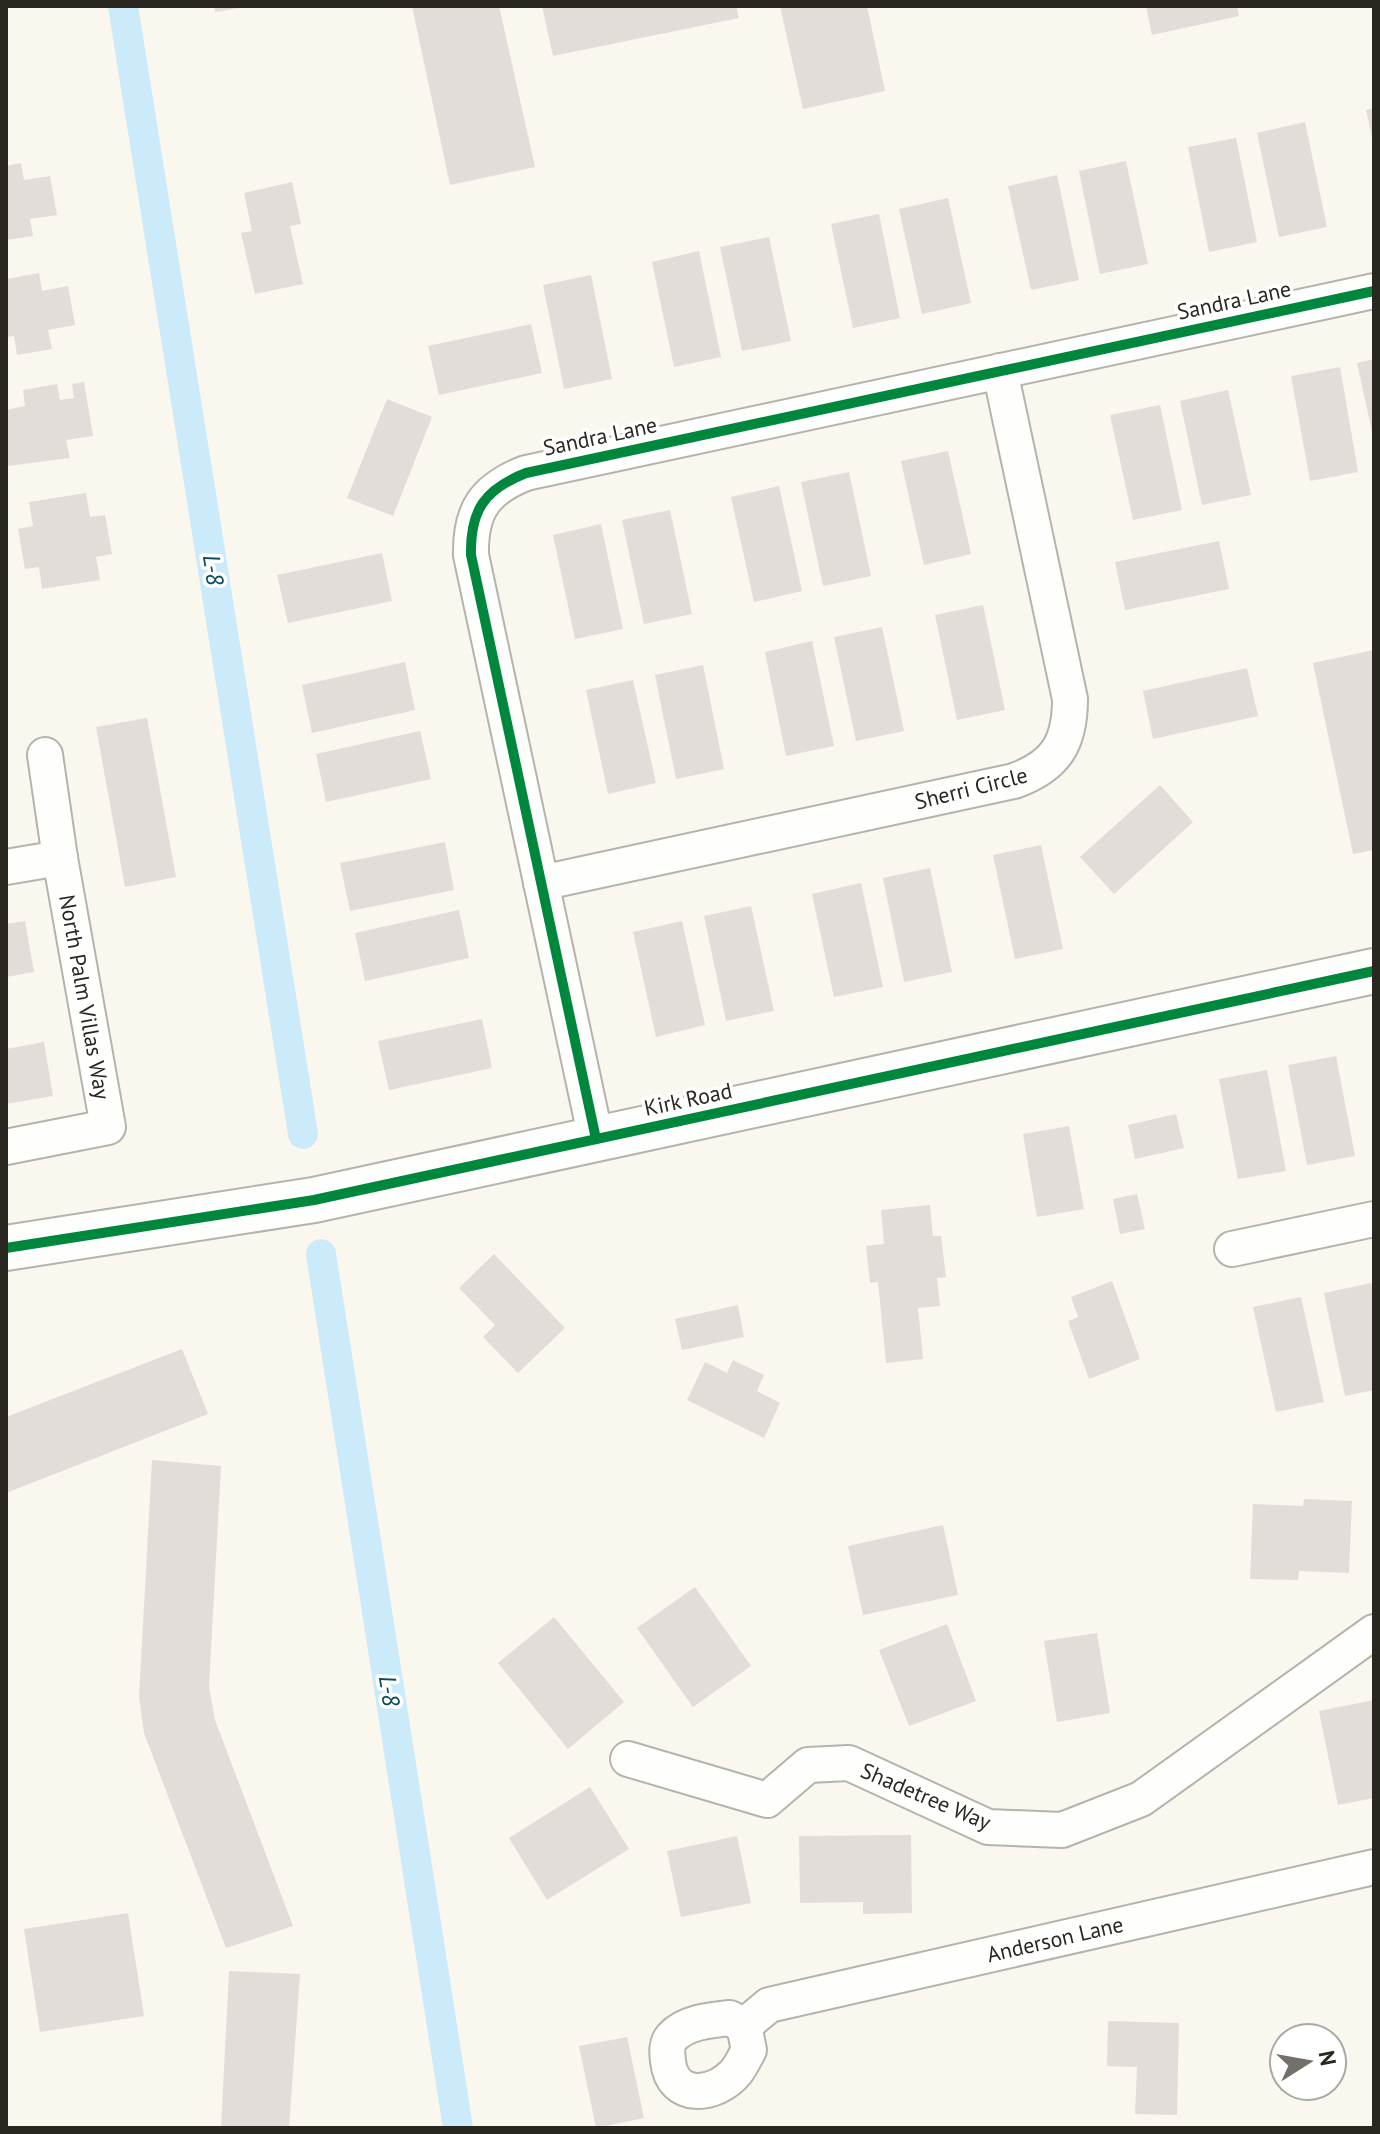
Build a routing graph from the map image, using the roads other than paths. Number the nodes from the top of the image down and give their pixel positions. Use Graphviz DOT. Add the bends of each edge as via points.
graph roads {
  1 [pos="1374,291"];
  2 [pos="1000,371"];
  3 [pos="45,755"];
  4 [pos="60,858"];
  5 [pos="6,867"];
  6 [pos="541,883"];
  7 [pos="1374,971"];
  8 [pos="596,1139"];
  9 [pos="6,1147"];
  10 [pos="1374,1219"];
  11 [pos="6,1248"];
  12 [pos="1232,1249"];
  13 [pos="1374,1632"];
  14 [pos="628,1759"];
  15 [pos="1374,1867"];
  16 [pos="744,2026"];
  1 -- 2 [label="street, Sandra Lane"];
  2 -- 6 [label="street, Sherri Circle" via="1070,699 1064,742 1051,760 1035,774 1014,781"];
  2 -- 6 [label="street, Sandra Lane" via="526,473 489,494 471,532 471,555"];
  3 -- 4 [label="street, North Palm Villas Way"];
  4 -- 5 [label="street"];
  4 -- 9 [label="street, North Palm Villas Way" via="108,1127"];
  6 -- 8 [label="street, Sandra Lane"];
  7 -- 8 [label="street, Kirk Road"];
  8 -- 11 [label="street, Kirk Road" via="314,1200"];
  10 -- 12 [label="street"];
  13 -- 14 [label="street, Shadetree Way" via="1141,1799 1062,1830 988,1827 849,1763 808,1765 767,1800"];
  15 -- 16 [label="street, Anderson Lane" via="769,2005"];
}
